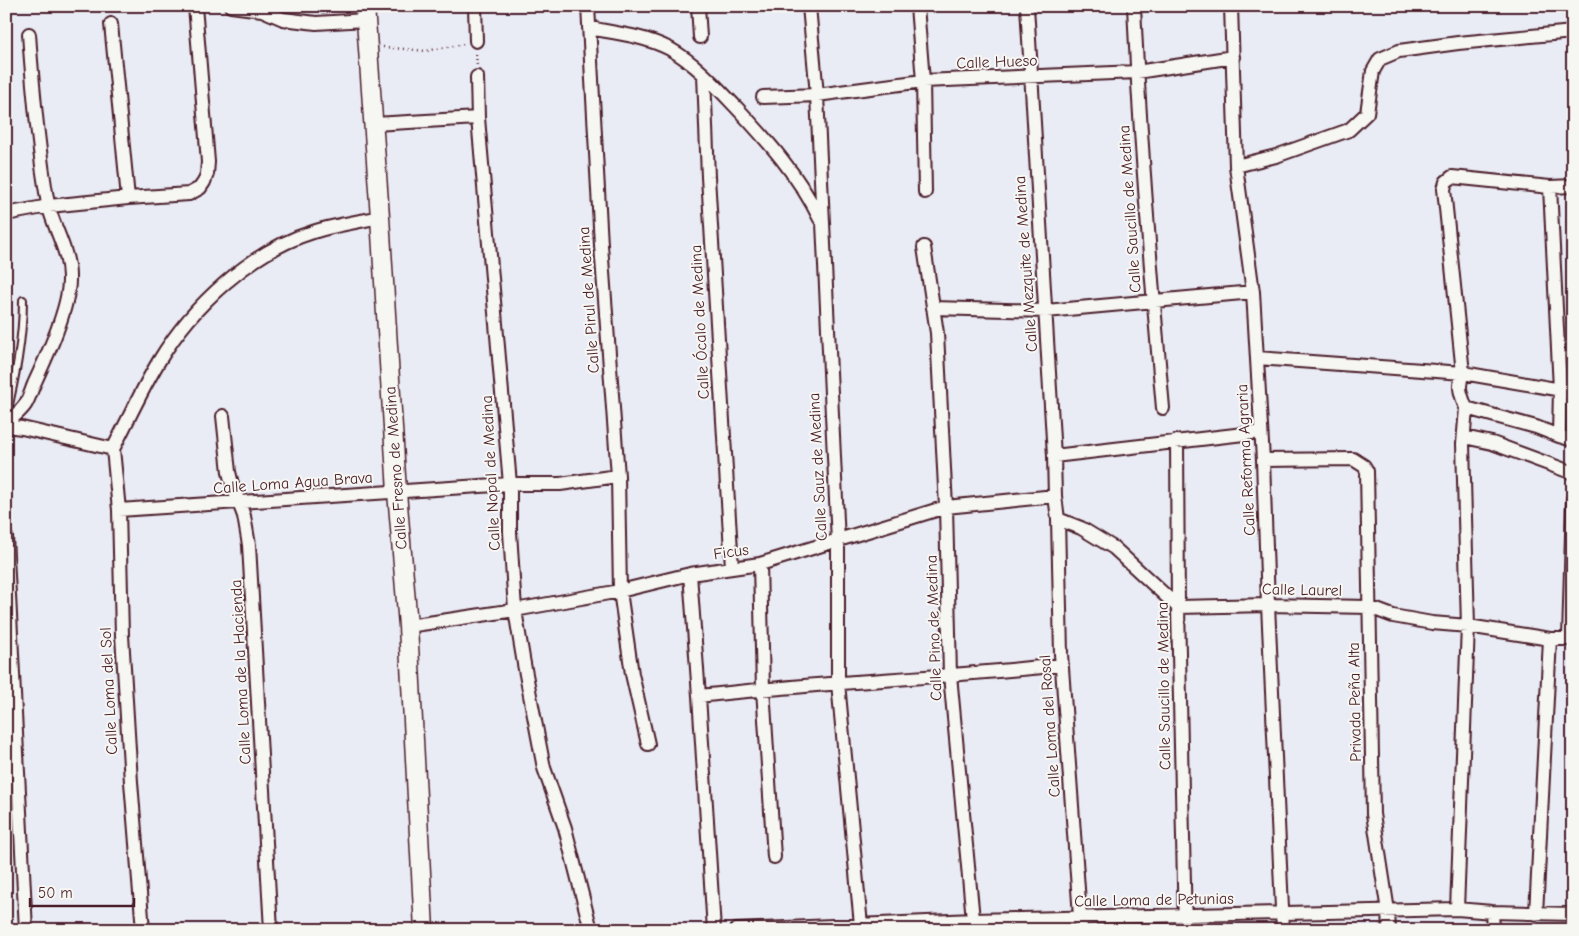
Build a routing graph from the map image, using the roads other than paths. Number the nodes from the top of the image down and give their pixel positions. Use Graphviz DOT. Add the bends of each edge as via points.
graph roads {
  1 [pos="195,6"];
  2 [pos="231,6"];
  3 [pos="476,6"];
  4 [pos="588,6"];
  5 [pos="698,6"];
  6 [pos="809,6"];
  7 [pos="917,6"];
  8 [pos="1027,6"];
  9 [pos="1134,6"];
  10 [pos="1231,6"];
  11 [pos="366,13"];
  12 [pos="111,24"];
  13 [pos="589,28"];
  14 [pos="1573,32"];
  15 [pos="29,34"];
  16 [pos="700,37"];
  17 [pos="476,41"];
  18 [pos="1233,57"];
  19 [pos="1137,72"];
  20 [pos="704,76"];
  21 [pos="477,77"];
  22 [pos="1031,77"];
  23 [pos="923,81"];
  24 [pos="817,95"];
  25 [pos="763,97"];
  26 [pos="478,118"];
  27 [pos="374,124"];
  28 [pos="1236,166"];
  29 [pos="1573,186"];
  30 [pos="1550,187"];
  31 [pos="925,192"];
  32 [pos="128,198"];
  33 [pos="49,206"];
  34 [pos="6,214"];
  35 [pos="380,217"];
  36 [pos="823,225"];
  37 [pos="924,247"];
  38 [pos="1253,292"];
  39 [pos="23,300"];
  40 [pos="1153,302"];
  41 [pos="933,308"];
  42 [pos="1046,312"];
  43 [pos="1257,358"];
  44 [pos="1463,373"];
  45 [pos="1560,389"];
  46 [pos="1573,392"];
  47 [pos="1163,408"];
  48 [pos="1466,408"];
  49 [pos="223,416"];
  50 [pos="6,418"];
  51 [pos="6,425"];
  52 [pos="1261,432"];
  53 [pos="1559,436"];
  54 [pos="1464,437"];
  55 [pos="1573,440"];
  56 [pos="1177,441"];
  57 [pos="113,449"];
  58 [pos="1054,456"];
  59 [pos="1263,460"];
  60 [pos="1573,473"];
  61 [pos="618,476"];
  62 [pos="510,484"];
  63 [pos="397,492"];
  64 [pos="1055,496"];
  65 [pos="1573,499"];
  66 [pos="239,502"];
  67 [pos="946,507"];
  68 [pos="119,510"];
  69 [pos="1058,519"];
  70 [pos="6,536"];
  71 [pos="838,542"];
  72 [pos="760,564"];
  73 [pos="732,567"];
  74 [pos="690,574"];
  75 [pos="620,591"];
  76 [pos="1268,605"];
  77 [pos="1178,607"];
  78 [pos="1369,607"];
  79 [pos="515,610"];
  80 [pos="408,626"];
  81 [pos="1468,626"];
  82 [pos="1550,639"];
  83 [pos="1571,639"];
  84 [pos="1062,665"];
  85 [pos="950,675"];
  86 [pos="838,683"];
  87 [pos="763,688"];
  88 [pos="699,696"];
  89 [pos="648,744"];
  90 [pos="774,857"];
  91 [pos="1457,909"];
  92 [pos="1388,911"];
  93 [pos="1492,912"];
  94 [pos="1282,914"];
  95 [pos="1536,914"];
  96 [pos="1573,914"];
  97 [pos="1184,915"];
  98 [pos="1081,924"];
  99 [pos="861,925"];
  100 [pos="974,925"];
  101 [pos="922,926"];
  102 [pos="818,928"];
  103 [pos="26,930"];
  104 [pos="143,930"];
  105 [pos="271,930"];
  106 [pos="424,930"];
  107 [pos="591,930"];
  108 [pos="714,930"];
  109 [pos="736,930"];
  110 [pos="1185,930"];
  111 [pos="1283,930"];
  112 [pos="1389,930"];
  113 [pos="1493,930"];
  1 -- 32 [label="street" via="207,174 200,188 189,194"];
  2 -- 11 [label="street" via="262,10 283,19 316,23"];
  3 -- 17 [label="street"];
  4 -- 13 [label="street, Calle Pirul de Medina"];
  5 -- 16 [label="street"];
  6 -- 24 [label="street, Calle Sauz de Medina"];
  7 -- 23 [label="street"];
  8 -- 22 [label="street, Calle Mezquite de Medina"];
  9 -- 19 [label="street, Calle Saucillo de Medina"];
  10 -- 18 [label="street, Calle Reforma Agraria"];
  11 -- 27 [label="street, Calle Fresno de Medina"];
  12 -- 32 [label="street"];
  13 -- 20 [label="street" via="655,43 687,60"];
  13 -- 61 [label="street, Calle Pirul de Medina"];
  14 -- 28 [label="street" via="1399,51 1380,60 1373,71 1367,113 1349,130 1276,156"];
  15 -- 33 [label="street" via="32,91"];
  18 -- 19 [label="street, Calle Hueso"];
  18 -- 28 [label="street, Calle Reforma Agraria"];
  19 -- 22 [label="street, Calle Hueso"];
  19 -- 40 [label="street, Calle Saucillo de Medina"];
  20 -- 36 [label="street" via="782,158"];
  20 -- 73 [label="street, Calle Ócalo de Medina"];
  21 -- 26 [label="street, Calle Nopal de Medina"];
  22 -- 23 [label="street, Calle Hueso"];
  22 -- 42 [label="street, Calle Mezquite de Medina"];
  23 -- 24 [label="street, Calle Hueso"];
  23 -- 31 [label="street"];
  24 -- 25 [label="street, Calle Hueso"];
  24 -- 36 [label="street, Calle Sauz de Medina"];
  26 -- 27 [label="street"];
  26 -- 62 [label="street, Calle Nopal de Medina"];
  27 -- 35 [label="street, Calle Fresno de Medina"];
  28 -- 38 [label="street, Calle Reforma Agraria"];
  29 -- 30 [label="street"];
  30 -- 44 [label="street" via="1452,177 1446,182 1444,189"];
  30 -- 45 [label="street"];
  32 -- 33 [label="street"];
  33 -- 34 [label="street"];
  33 -- 51 [label="street" via="69,268 69,292 52,343 24,406"];
  35 -- 57 [label="street" via="313,232 271,250 214,294 183,327 159,361"];
  35 -- 63 [label="street, Calle Fresno de Medina"];
  36 -- 71 [label="street, Calle Sauz de Medina"];
  37 -- 41 [label="street, Calle Pino de Medina"];
  38 -- 40 [label="street"];
  38 -- 43 [label="street, Calle Reforma Agraria"];
  39 -- 50 [label="lane" via="19,358"];
  40 -- 42 [label="street"];
  40 -- 47 [label="street, Calle Saucillo de Medina"];
  41 -- 42 [label="street"];
  41 -- 67 [label="street, Calle Pino de Medina"];
  42 -- 58 [label="street, Calle Mezquite de Medina"];
  43 -- 44 [label="street"];
  43 -- 52 [label="street, Calle Reforma Agraria"];
  44 -- 45 [label="street"];
  44 -- 48 [label="street" via="1459,388"];
  45 -- 46 [label="street"];
  45 -- 53 [label="street"];
  48 -- 53 [label="street"];
  48 -- 54 [label="street"];
  49 -- 66 [label="street, Calle Loma de la Hacienda" via="229,472"];
  51 -- 57 [label="street"];
  52 -- 56 [label="street"];
  52 -- 59 [label="street, Calle Reforma Agraria"];
  53 -- 55 [label="street"];
  54 -- 60 [label="street" via="1492,443"];
  54 -- 81 [label="street"];
  56 -- 58 [label="street"];
  56 -- 77 [label="street, Calle Saucillo de Medina"];
  57 -- 68 [label="street, Calle Loma del Sol"];
  58 -- 64 [label="street, Calle Mezquite de Medina"];
  59 -- 76 [label="street, Calle Reforma Agraria"];
  59 -- 78 [label="street, Privada Peña Alta" via="1354,459 1364,466 1367,472"];
  61 -- 62 [label="street, Calle Loma Agua Brava" via="560,484"];
  61 -- 75 [label="street, Calle Pirul de Medina"];
  62 -- 63 [label="street, Calle Loma Agua Brava"];
  62 -- 79 [label="street, Calle Nopal de Medina"];
  63 -- 66 [label="street, Calle Loma Agua Brava"];
  63 -- 80 [label="street, Calle Fresno de Medina"];
  64 -- 67 [label="street, Ficus"];
  64 -- 69 [label="street, Calle Mezquite de Medina"];
  65 -- 83 [label="street"];
  66 -- 68 [label="street, Calle Loma Agua Brava"];
  66 -- 105 [label="street, Calle Loma de la Hacienda" via="250,545"];
  67 -- 71 [label="street, Ficus"];
  67 -- 85 [label="street, Calle Pino de Medina"];
  68 -- 104 [label="street, Calle Loma del Sol" via="122,635"];
  69 -- 77 [label="street" via="1081,528 1114,548"];
  69 -- 84 [label="street, Calle Loma del Rosal"];
  70 -- 103 [label="street"];
  71 -- 72 [label="street, Ficus"];
  71 -- 86 [label="street, Calle Sauz de Medina"];
  72 -- 73 [label="street, Ficus"];
  72 -- 87 [label="street"];
  73 -- 74 [label="street, Ficus"];
  74 -- 75 [label="street, Ficus"];
  74 -- 88 [label="street"];
  75 -- 79 [label="street, Ficus"];
  75 -- 89 [label="street, Calle Pirul de Medina" via="632,674"];
  76 -- 77 [label="street, Calle Laurel"];
  76 -- 78 [label="street, Calle Laurel"];
  76 -- 94 [label="street, Calle Reforma Agraria"];
  77 -- 97 [label="street, Calle Saucillo de Medina"];
  78 -- 81 [label="street, Calle Laurel" via="1393,616"];
  78 -- 92 [label="street, Privada Peña Alta" via="1373,814"];
  79 -- 80 [label="street, Ficus"];
  79 -- 107 [label="street, Calle Nopal de Medina" via="544,768 565,828"];
  80 -- 106 [label="street, Calle Fresno de Medina"];
  81 -- 82 [label="street, Calle Laurel"];
  81 -- 91 [label="street"];
  82 -- 83 [label="street, Calle Laurel"];
  82 -- 95 [label="street"];
  84 -- 85 [label="street"];
  84 -- 98 [label="street, Calle Loma del Rosal"];
  85 -- 86 [label="street"];
  85 -- 100 [label="street, Calle Pino de Medina"];
  86 -- 87 [label="street"];
  86 -- 99 [label="street, Calle Sauz de Medina"];
  87 -- 88 [label="street"];
  87 -- 90 [label="street"];
  88 -- 108 [label="street"];
  91 -- 92 [label="street, Calle Loma de Petunias"];
  91 -- 93 [label="street, Calle Loma de Petunias"];
  92 -- 94 [label="street, Calle Loma de Petunias"];
  92 -- 112 [label="street, Privada Peña Alta"];
  93 -- 95 [label="street, Calle Loma de Petunias"];
  93 -- 113 [label="street"];
  94 -- 97 [label="street, Calle Loma de Petunias"];
  94 -- 111 [label="street, Calle Reforma Agraria"];
  95 -- 96 [label="street, Calle Loma de Petunias"];
  97 -- 98 [label="street, Calle Loma de Petunias"];
  97 -- 110 [label="street, Calle Saucillo de Medina"];
  98 -- 100 [label="street, Calle Loma de Petunias"];
  99 -- 101 [label="street, Calle Loma de Petunias"];
  99 -- 102 [label="street, Calle Loma de Petunias"];
  100 -- 101 [label="street, Calle Loma de Petunias"];
  102 -- 109 [label="street, Calle Loma de Petunias"];
}
